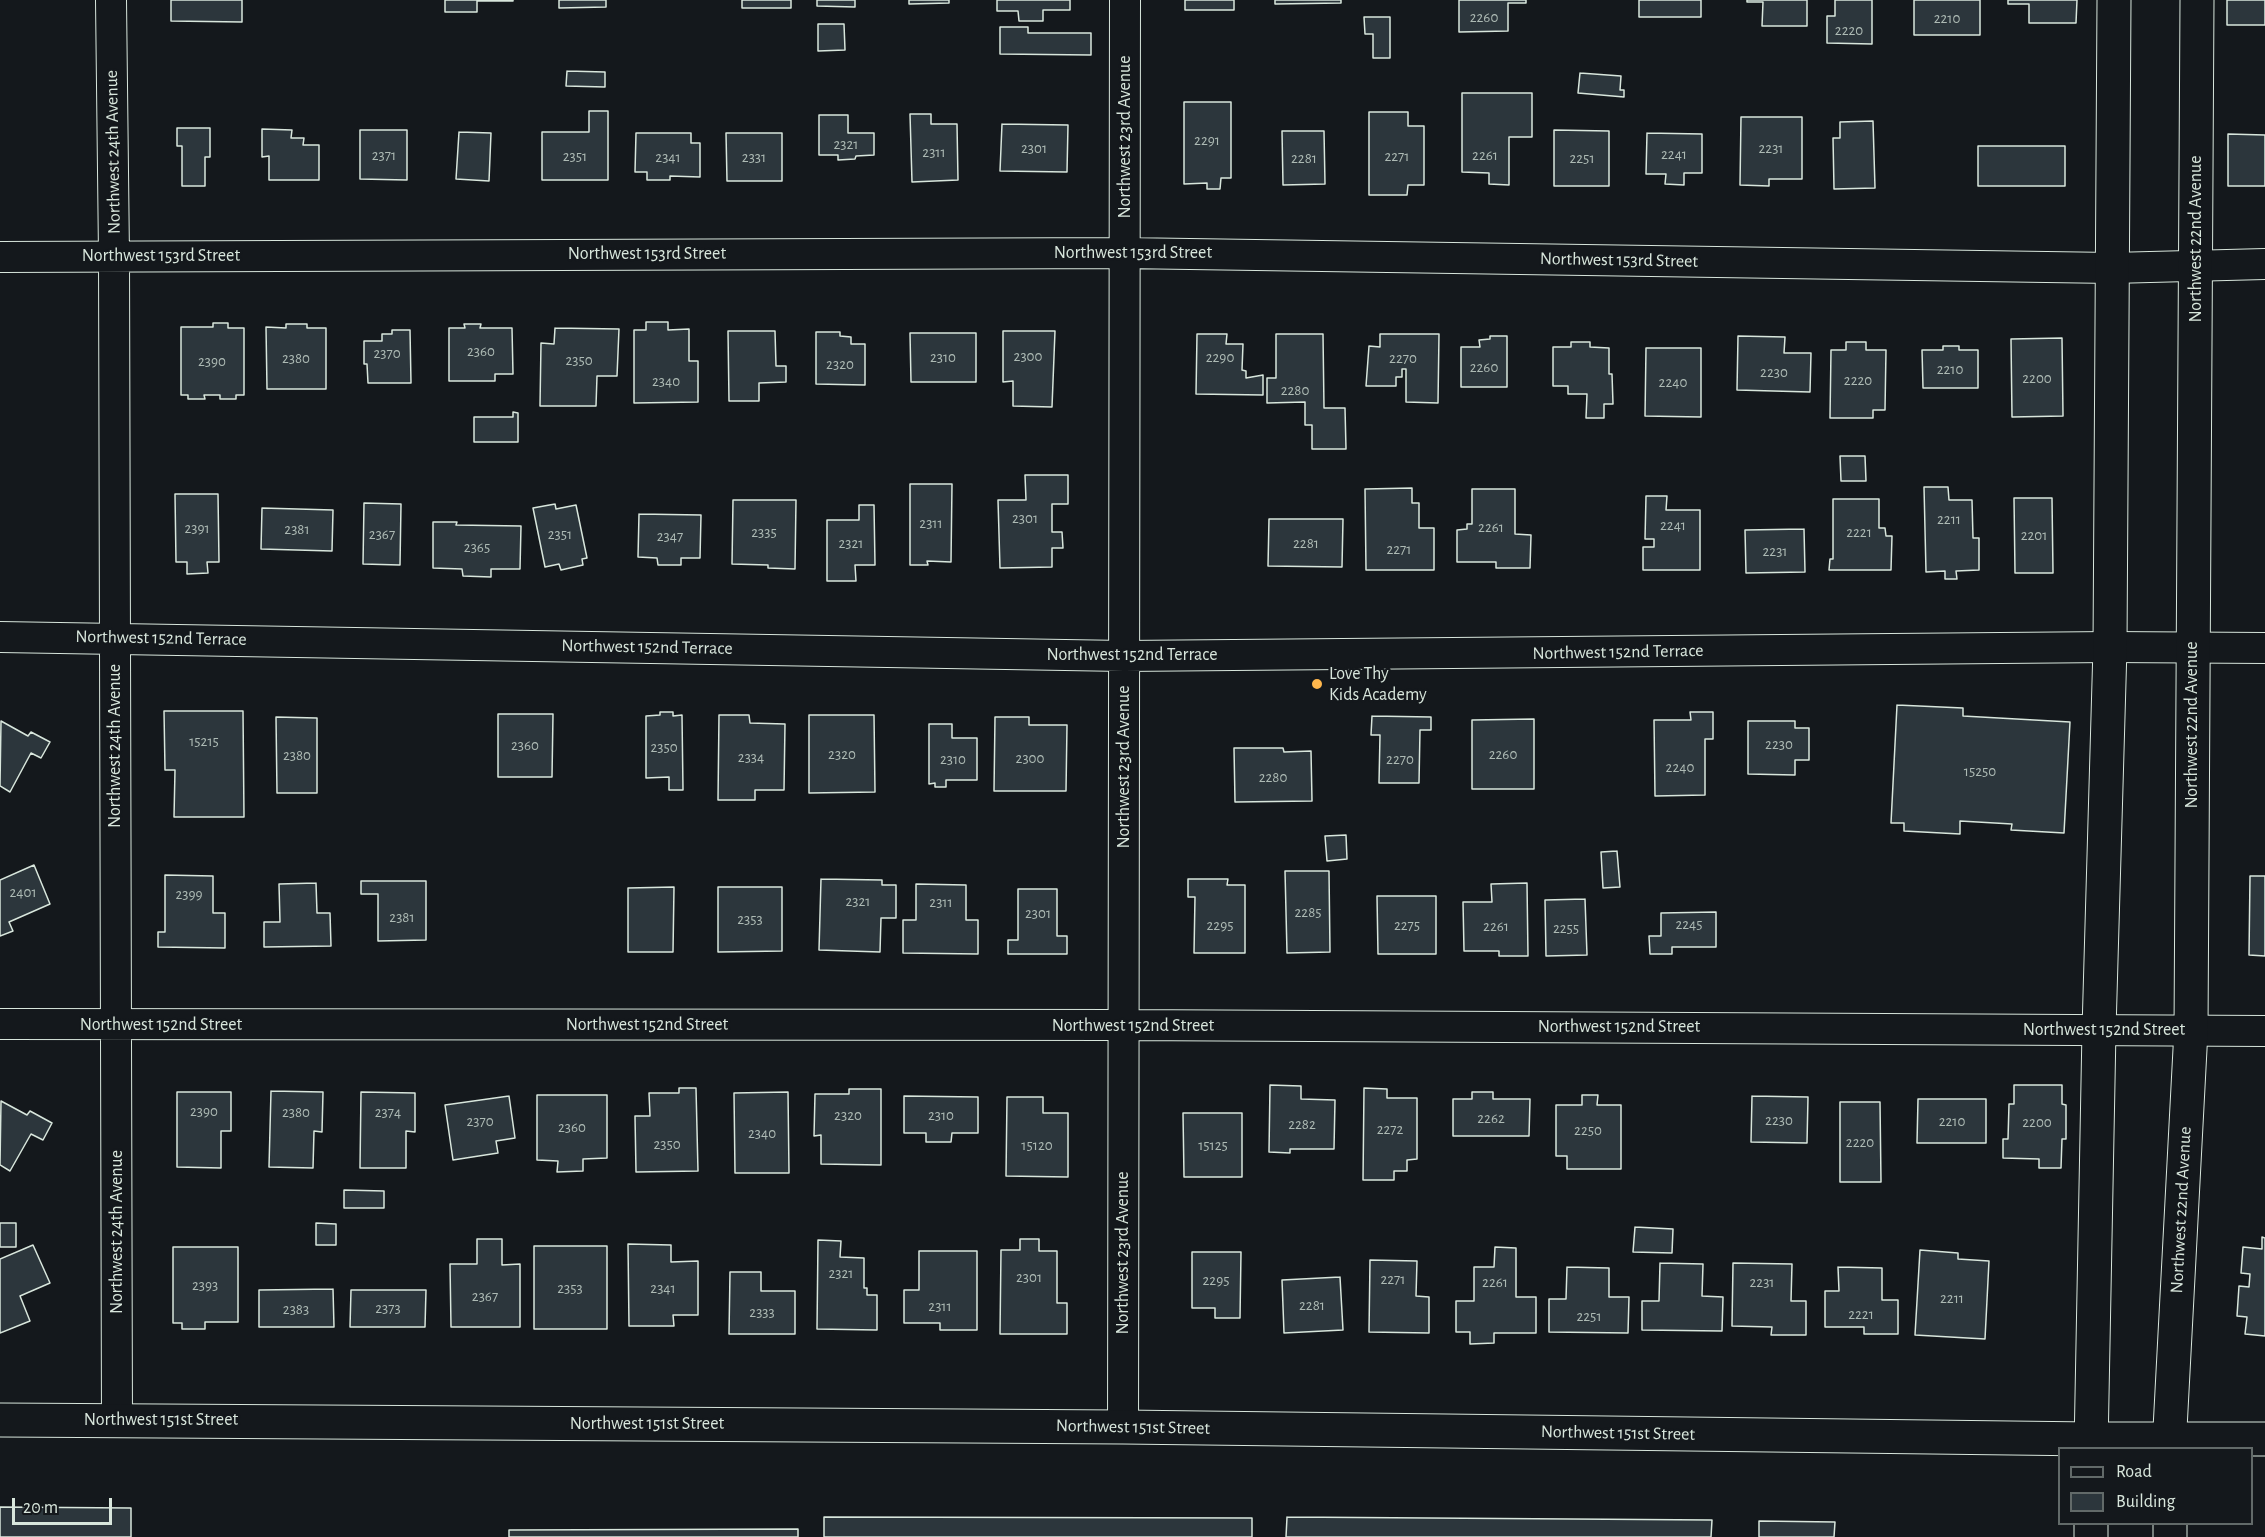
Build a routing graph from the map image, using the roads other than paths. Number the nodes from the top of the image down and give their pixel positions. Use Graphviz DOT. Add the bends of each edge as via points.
graph roads {
  1 [pos="111,0"];
  2 [pos="1125,0"];
  3 [pos="2114,0"];
  4 [pos="2197,0"];
  5 [pos="1125,253"];
  6 [pos="114,256"];
  7 [pos="0,257"];
  8 [pos="2265,264"];
  9 [pos="2196,265"];
  10 [pos="2112,268"];
  11 [pos="0,637"];
  12 [pos="114,637"];
  13 [pos="2110,646"];
  14 [pos="2193,647"];
  15 [pos="2265,648"];
  16 [pos="1124,656"];
  17 [pos="0,1024"];
  18 [pos="117,1025"];
  19 [pos="1124,1025"];
  20 [pos="2099,1030"];
  21 [pos="2191,1030"];
  22 [pos="2265,1031"];
  23 [pos="0,1420"];
  24 [pos="117,1420"];
  25 [pos="1123,1427"];
  26 [pos="2265,1439"];
  27 [pos="2092,1444"];
  28 [pos="2169,1444"];
  1 -- 6 [label="street, Northwest 24th Avenue"];
  2 -- 5 [label="street, Northwest 23rd Avenue"];
  3 -- 10 [label="main road"];
  4 -- 9 [label="main road, Northwest 22nd Avenue"];
  5 -- 6 [label="street, Northwest 153rd Street"];
  5 -- 10 [label="street, Northwest 153rd Street"];
  5 -- 16 [label="street, Northwest 23rd Avenue"];
  6 -- 7 [label="street, Northwest 153rd Street"];
  6 -- 12 [label="street, Northwest 24th Avenue"];
  8 -- 9 [label="street, Northwest 153rd Street"];
  9 -- 10 [label="street, Northwest 153rd Street"];
  9 -- 14 [label="main road, Northwest 22nd Avenue"];
  10 -- 13 [label="main road"];
  11 -- 12 [label="street, Northwest 152nd Terrace"];
  12 -- 16 [label="street, Northwest 152nd Terrace"];
  12 -- 18 [label="street, Northwest 24th Avenue"];
  13 -- 14 [label="street, Northwest 152nd Terrace"];
  13 -- 16 [label="street, Northwest 152nd Terrace"];
  13 -- 20 [label="main road"];
  14 -- 15 [label="street, Northwest 152nd Terrace"];
  14 -- 21 [label="main road, Northwest 22nd Avenue"];
  16 -- 19 [label="street, Northwest 23rd Avenue"];
  17 -- 18 [label="street, Northwest 152nd Street"];
  18 -- 19 [label="street, Northwest 152nd Street"];
  18 -- 24 [label="street, Northwest 24th Avenue"];
  19 -- 20 [label="street, Northwest 152nd Street"];
  19 -- 25 [label="street, Northwest 23rd Avenue"];
  20 -- 21 [label="street, Northwest 152nd Street"];
  20 -- 27 [label="main road"];
  21 -- 22 [label="street, Northwest 152nd Street"];
  21 -- 28 [label="main road, Northwest 22nd Avenue"];
  23 -- 24 [label="main road, Northwest 151st Street"];
  24 -- 25 [label="main road, Northwest 151st Street"];
  25 -- 27 [label="main road, Northwest 151st Street"];
  26 -- 28 [label="main road, Northwest 151st Street"];
  27 -- 28 [label="main road, Northwest 151st Street"];
}
